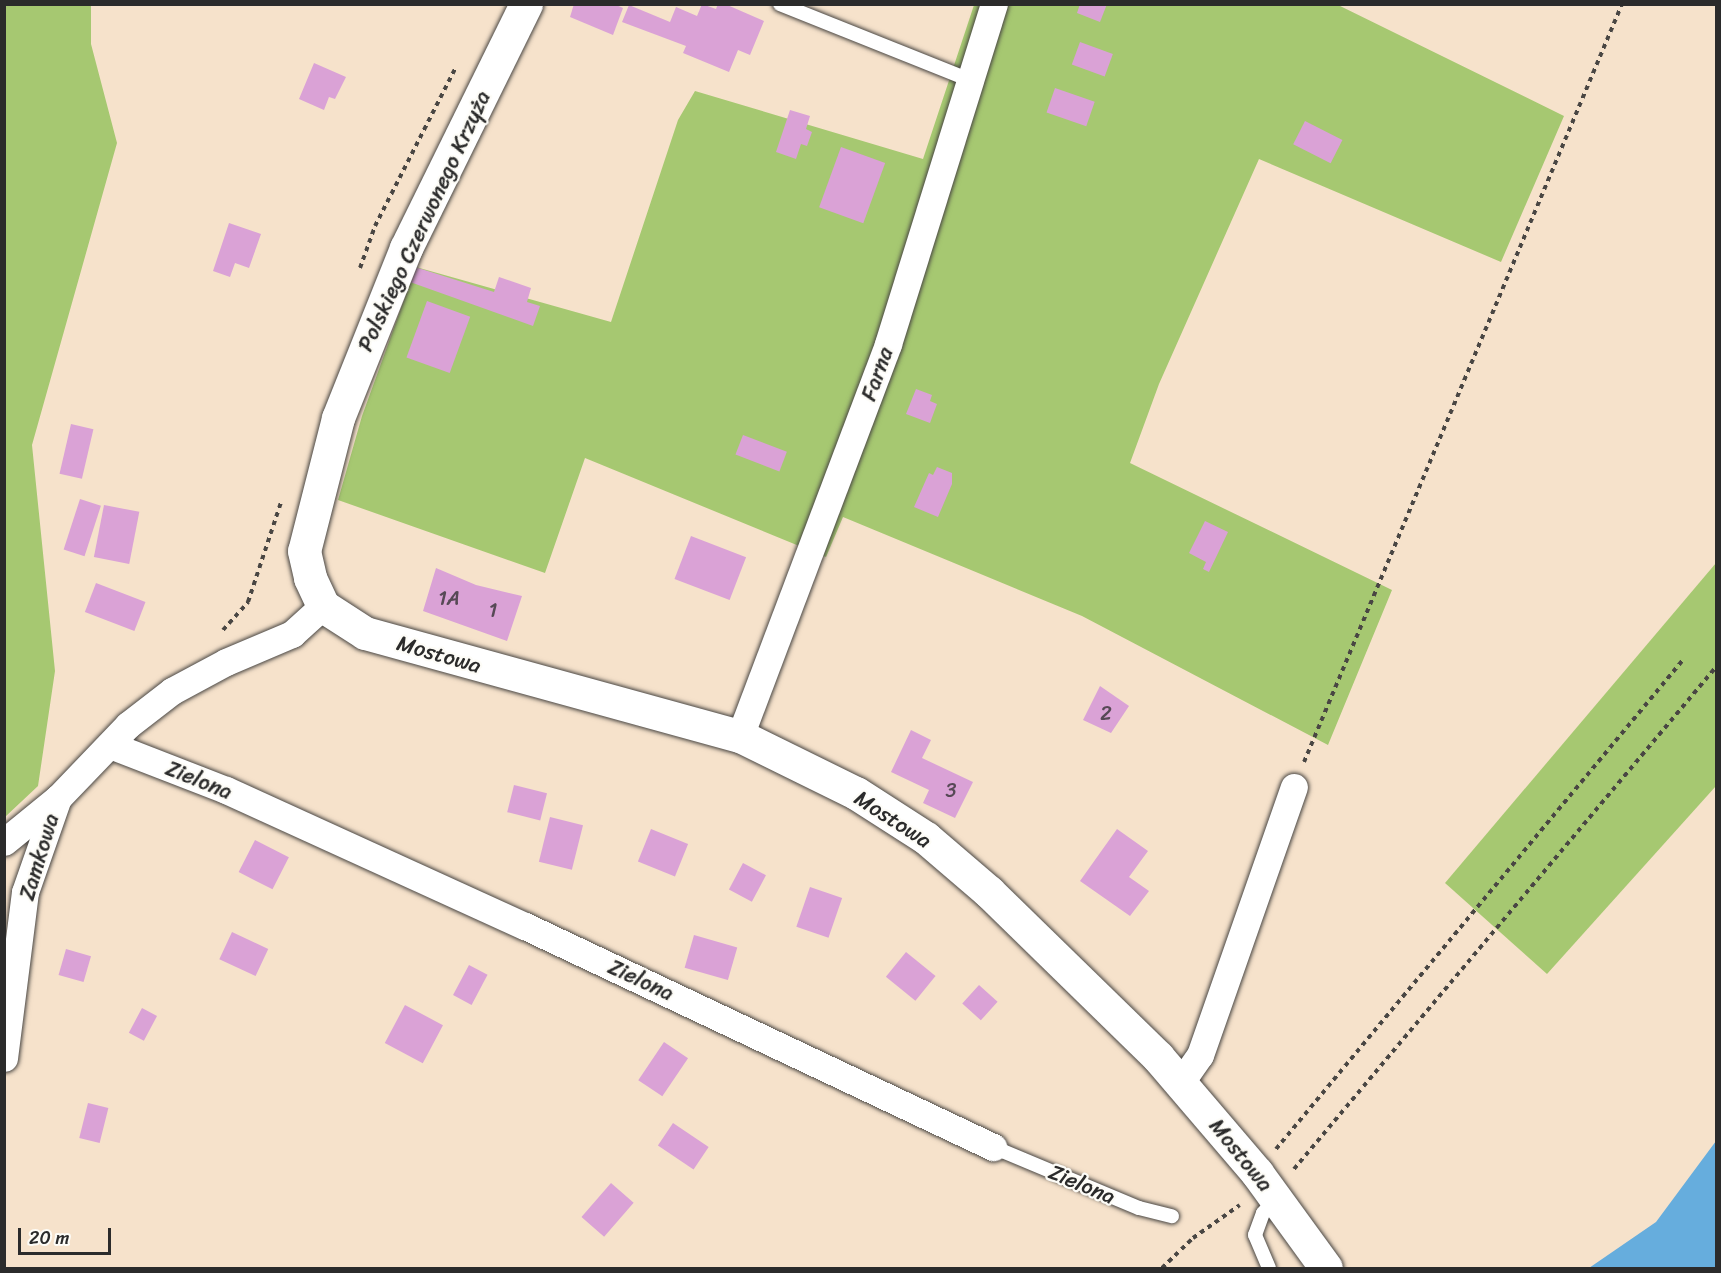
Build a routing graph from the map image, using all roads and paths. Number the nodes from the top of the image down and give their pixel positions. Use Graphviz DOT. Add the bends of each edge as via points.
graph roads {
  1 [pos="526,4"];
  2 [pos="780,4"];
  3 [pos="994,4"];
  4 [pos="1622,4"];
  5 [pos="970,80"];
  6 [pos="323,606"];
  7 [pos="1683,661"];
  8 [pos="1716,667"];
  9 [pos="740,736"];
  10 [pos="110,745"];
  11 [pos="1294,787"];
  12 [pos="58,798"];
  13 [pos="4,842"];
  14 [pos="4,1058"];
  15 [pos="1180,1082"];
  16 [pos="993,1147"];
  17 [pos="1301,1162"];
  18 [pos="1267,1186"];
  19 [pos="1172,1216"];
  20 [pos="1322,1262"];
  21 [pos="1162,1269"];
  22 [pos="1269,1269"];
  1 -- 6 [label="street, Polskiego Czerwonego Krzyża" via="406,248 338,418 304,551 310,578"];
  2 -- 5 [label="lane"];
  3 -- 5 [label="street, Farna"];
  4 -- 11 [label="path"];
  5 -- 9 [label="street, Farna" via="888,344"];
  6 -- 9 [label="street, Mostowa" via="365,633"];
  6 -- 10 [label="street" via="292,634 226,662 172,691 128,725"];
  7 -- 18 [label="path"];
  8 -- 17 [label="path"];
  9 -- 15 [label="street, Mostowa" via="856,793 926,838 989,892"];
  10 -- 12 [label="street"];
  10 -- 16 [label="street, Zielona" via="226,790 525,926"];
  11 -- 15 [label="street" via="1200,1055"];
  12 -- 13 [label="street"];
  12 -- 14 [label="street, Zamkowa" via="25,892"];
  15 -- 18 [label="street, Mostowa"];
  16 -- 19 [label="lane, Zielona" via="1138,1208"];
  18 -- 20 [label="street, Mostowa"];
  18 -- 21 [label="path" via="1192,1239"];
  18 -- 22 [label="lane" via="1255,1235"];
}
